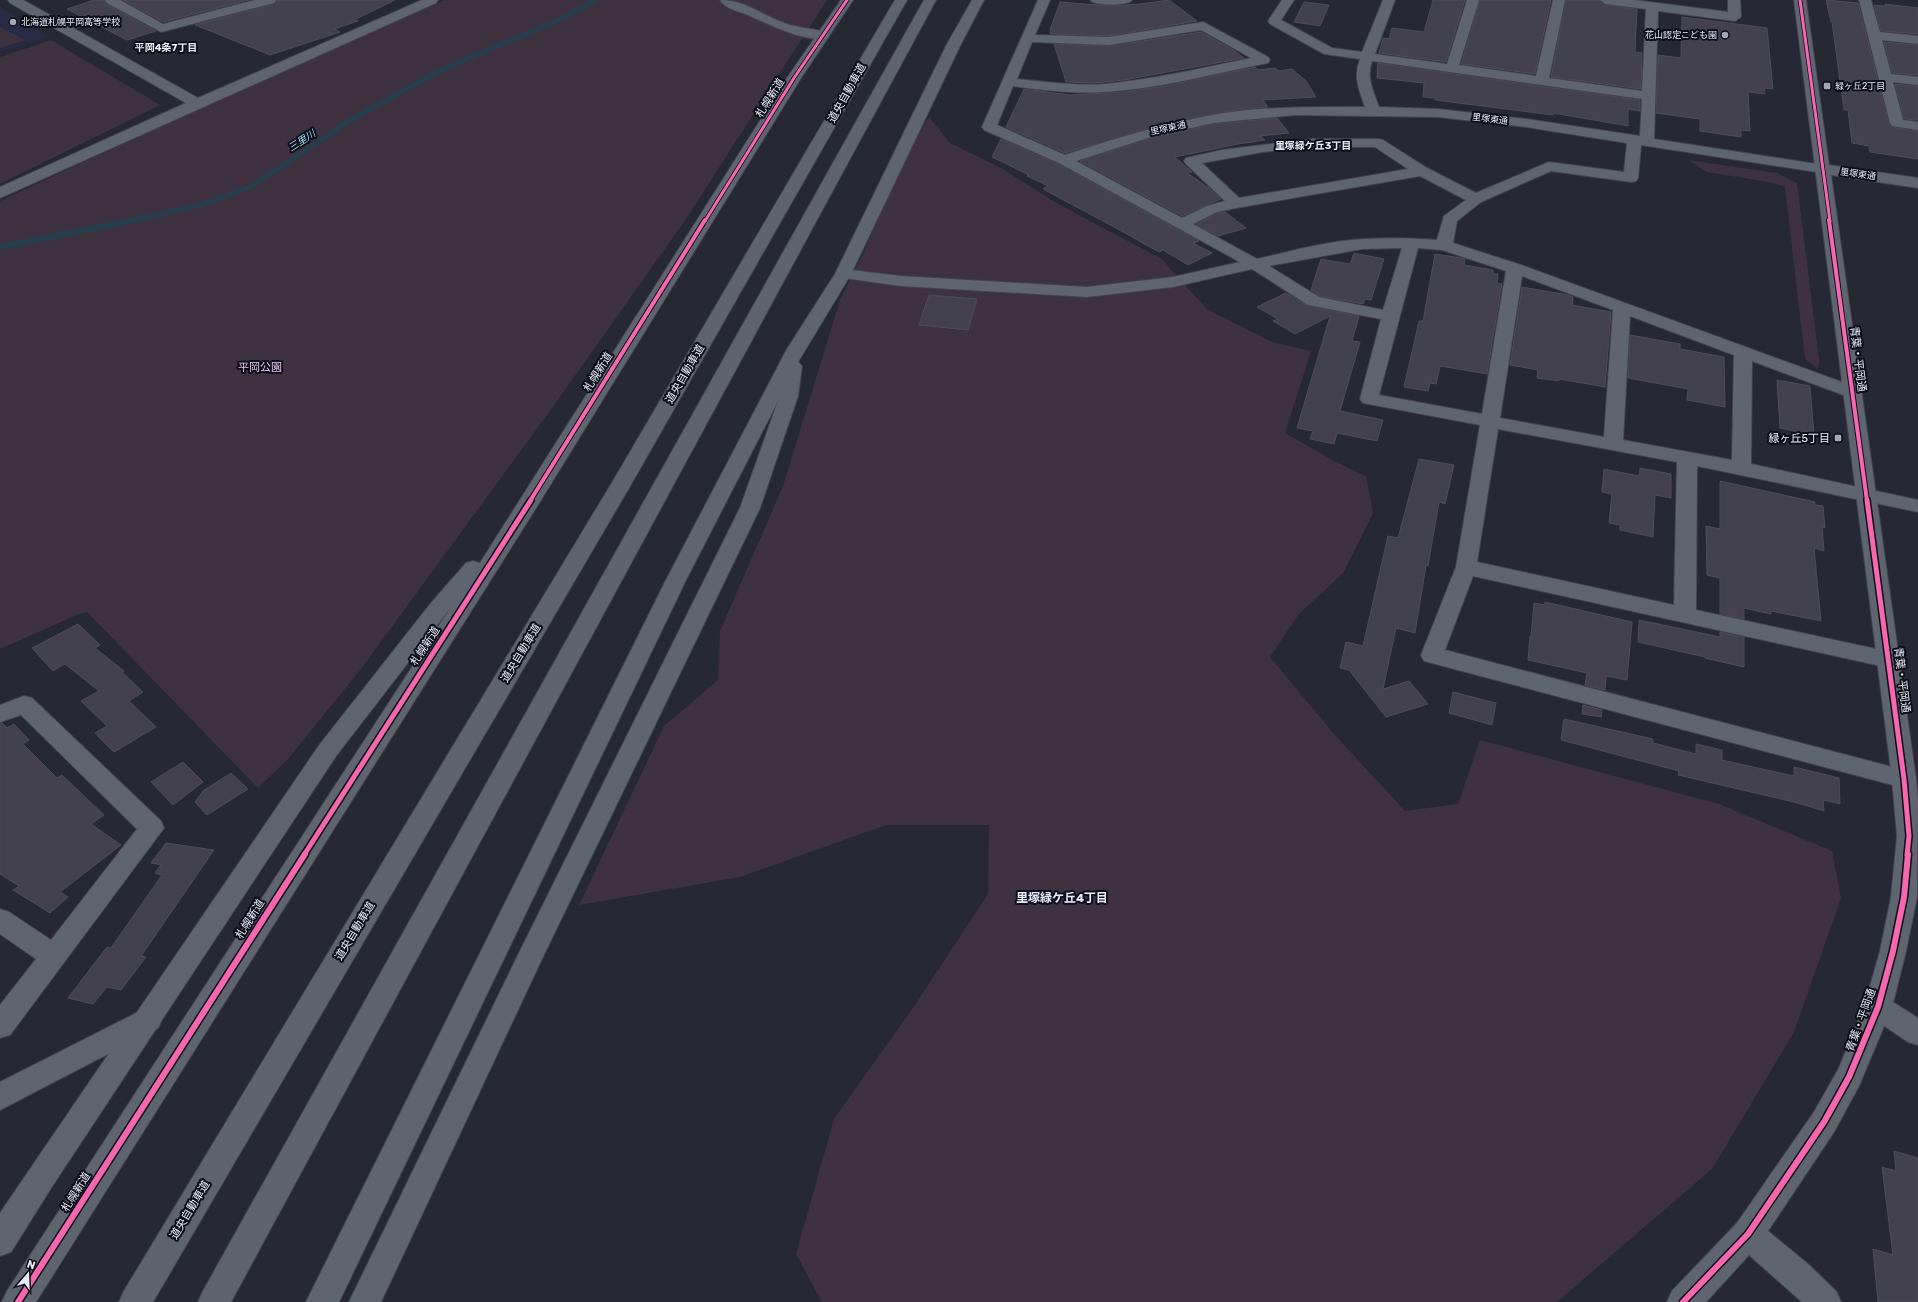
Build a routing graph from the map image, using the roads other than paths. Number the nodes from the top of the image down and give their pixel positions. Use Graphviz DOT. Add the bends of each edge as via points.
graph roads {
  1 [pos="14,0"];
  2 [pos="270,0"];
  3 [pos="432,0"];
  4 [pos="726,0"];
  5 [pos="847,0"];
  6 [pos="901,0"];
  7 [pos="930,0"];
  8 [pos="978,0"];
  9 [pos="1044,0"];
  10 [pos="1096,0"];
  11 [pos="1126,0"];
  12 [pos="1288,0"];
  13 [pos="1389,0"];
  14 [pos="1473,0"];
  15 [pos="1559,0"];
  16 [pos="1606,0"];
  17 [pos="1734,0"];
  18 [pos="1800,0"];
  19 [pos="1865,0"];
  20 [pos="117,1"];
  21 [pos="1652,6"];
  22 [pos="823,35"];
  23 [pos="1874,35"];
  24 [pos="1028,38"];
  25 [pos="1918,40"];
  26 [pos="1366,57"];
  27 [pos="1452,68"];
  28 [pos="1885,77"];
  29 [pos="1542,80"];
  30 [pos="1918,81"];
  31 [pos="1010,82"];
  32 [pos="1648,96"];
  33 [pos="197,103"];
  34 [pos="1373,111"];
  35 [pos="1918,126"];
  36 [pos="1640,142"];
  37 [pos="1064,160"];
  38 [pos="1823,169"];
  39 [pos="1422,170"];
  40 [pos="1918,183"];
  41 [pos="0,194"];
  42 [pos="1476,199"];
  43 [pos="1236,203"];
  44 [pos="1181,224"];
  45 [pos="1411,242"];
  46 [pos="1444,245"];
  47 [pos="1253,263"];
  48 [pos="1515,268"];
  49 [pos="843,274"];
  50 [pos="1622,307"];
  51 [pos="1390,316"];
  52 [pos="796,349"];
  53 [pos="1743,352"];
  54 [pos="1852,392"];
  55 [pos="1490,421"];
  56 [pos="1614,444"];
  57 [pos="1687,458"];
  58 [pos="1741,468"];
  59 [pos="1866,497"];
  60 [pos="1918,506"];
  61 [pos="526,508"];
  62 [pos="1466,567"];
  63 [pos="1685,615"];
  64 [pos="1890,660"];
  65 [pos="0,714"];
  66 [pos="1904,779"];
  67 [pos="0,920"];
  68 [pos="53,956"];
  69 [pos="1878,1007"];
  70 [pos="148,1019"];
  71 [pos="0,1026"];
  72 [pos="1918,1033"];
  73 [pos="0,1097"];
  74 [pos="1748,1234"];
  75 [pos="0,1241"];
  76 [pos="18,1302"];
  77 [pos="135,1302"];
  78 [pos="214,1302"];
  79 [pos="322,1302"];
  80 [pos="365,1302"];
  81 [pos="1683,1302"];
  82 [pos="1825,1302"];
  1 -- 33 [label="street"];
  2 -- 20 [label="street" via="161,28"];
  3 -- 33 [label="street"];
  4 -- 22 [label="street" via="778,25 800,32"];
  5 -- 22 [label="street, 札幌新道"];
  6 -- 77 [label="highway, 道央自動車道" via="624,481"];
  7 -- 78 [label="highway"];
  8 -- 49 [label="street" via="953,46"];
  9 -- 24 [label="street"];
  10 -- 11 [label="street"];
  12 -- 26 [label="street" via="1274,22 1329,51"];
  13 -- 26 [label="street"];
  14 -- 27 [label="street"];
  15 -- 29 [label="street"];
  16 -- 21 [label="street"];
  17 -- 21 [label="street" via="1735,17"];
  18 -- 38 [label="street, 青葉・平岡通"];
  19 -- 23 [label="street"];
  21 -- 32 [label="street"];
  22 -- 61 [label="street, 札幌新道"];
  23 -- 25 [label="street"];
  23 -- 28 [label="street"];
  24 -- 31 [label="street"];
  24 -- 31 [label="street" via="1108,41 1203,26 1262,60 1158,81 1104,88"];
  26 -- 27 [label="street"];
  26 -- 34 [label="street" via="1362,70 1363,82"];
  27 -- 29 [label="street"];
  28 -- 30 [label="street"];
  28 -- 35 [label="street" via="1898,123"];
  29 -- 32 [label="street"];
  31 -- 37 [label="street" via="989,127"];
  32 -- 36 [label="street"];
  33 -- 41 [label="street"];
  34 -- 36 [label="street, 里塚東通" via="1438,113 1526,123"];
  34 -- 37 [label="street, 里塚東通" via="1296,111 1213,119 1144,134"];
  36 -- 38 [label="street, 里塚東通"];
  36 -- 42 [label="street" via="1631,178 1550,166"];
  37 -- 44 [label="street"];
  38 -- 40 [label="street, 里塚東通"];
  38 -- 54 [label="street, 青葉・平岡通"];
  39 -- 42 [label="street"];
  39 -- 43 [label="street"];
  39 -- 43 [label="street" via="1378,143 1312,143 1222,154 1191,161"];
  42 -- 46 [label="street" via="1450,219"];
  43 -- 44 [label="street" via="1212,209"];
  44 -- 47 [label="street"];
  45 -- 46 [label="street"];
  45 -- 47 [label="street" via="1362,244"];
  45 -- 51 [label="street"];
  46 -- 48 [label="street"];
  47 -- 49 [label="street" via="1173,282 1087,292 902,281"];
  47 -- 51 [label="street" via="1314,301"];
  48 -- 50 [label="street"];
  48 -- 55 [label="street"];
  49 -- 52 [label="street"];
  50 -- 53 [label="street"];
  50 -- 56 [label="street"];
  51 -- 55 [label="street" via="1369,399"];
  52 -- 79 [label="street" via="676,580"];
  52 -- 80 [label="street" via="789,396 750,508 527,963"];
  53 -- 54 [label="street"];
  53 -- 58 [label="street"];
  54 -- 59 [label="street, 青葉・平岡通"];
  55 -- 56 [label="street"];
  55 -- 62 [label="street"];
  56 -- 57 [label="street"];
  57 -- 58 [label="street"];
  57 -- 63 [label="street"];
  58 -- 59 [label="street"];
  59 -- 60 [label="street"];
  59 -- 64 [label="street, 青葉・平岡通"];
  61 -- 70 [label="street" via="439,608 328,750"];
  61 -- 76 [label="street, 札幌新道"];
  62 -- 63 [label="street"];
  62 -- 66 [label="street" via="1432,655"];
  63 -- 64 [label="street"];
  64 -- 66 [label="street, 青葉・平岡通"];
  65 -- 68 [label="street" via="24,704 152,828"];
  66 -- 69 [label="street, 青葉・平岡通" via="1909,836 1904,897"];
  67 -- 68 [label="street"];
  68 -- 71 [label="street"];
  69 -- 72 [label="street"];
  69 -- 74 [label="street, 青葉・平岡通" via="1849,1077 1824,1122"];
  70 -- 73 [label="street"];
  70 -- 75 [label="street"];
  74 -- 81 [label="street, 青葉・平岡通"];
  74 -- 82 [label="street" via="1797,1274"];
}
